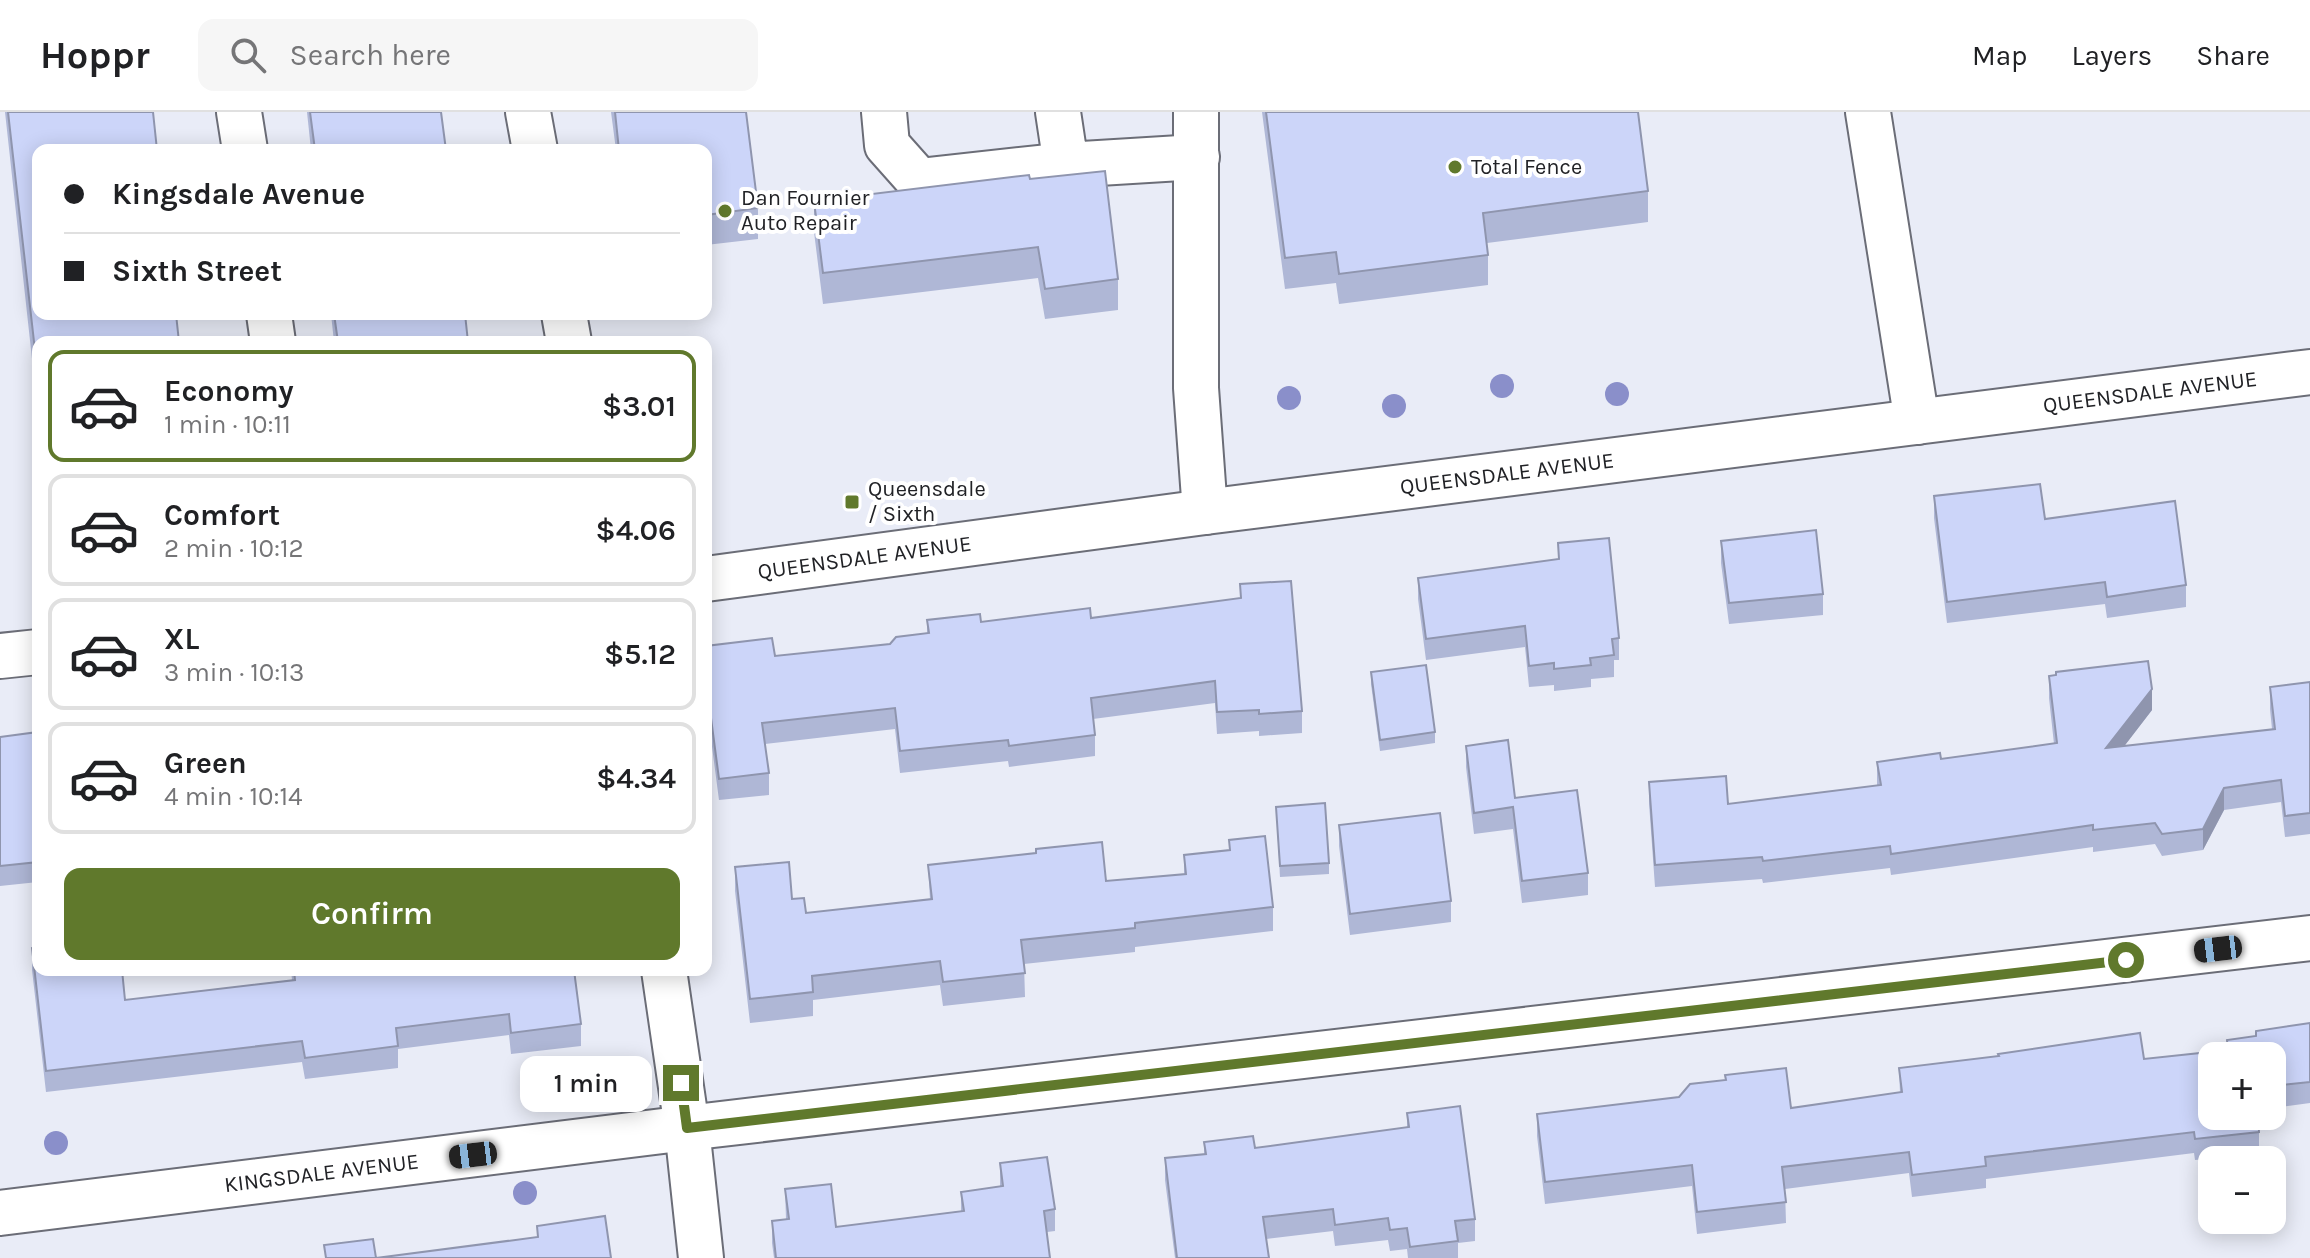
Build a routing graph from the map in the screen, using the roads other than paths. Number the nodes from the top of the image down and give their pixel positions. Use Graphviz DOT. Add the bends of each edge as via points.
graph roads {
  1 [pos="239,112"];
  2 [pos="528,112"];
  3 [pos="884,112"];
  4 [pos="1058,112"];
  5 [pos="1196,112"];
  6 [pos="1868,112"];
  7 [pos="244,144"];
  8 [pos="534,144"];
  9 [pos="1197,157"];
  10 [pos="1066,165"];
  11 [pos="2310,372"];
  12 [pos="1917,422"];
  13 [pos="1205,512"];
  14 [pos="712,578"];
  15 [pos="32,653"];
  16 [pos="0,656"];
  17 [pos="2310,938"];
  18 [pos="665,976"];
  19 [pos="687,1128"];
  20 [pos="0,1213"];
  21 [pos="701,1258"];
  1 -- 7 [label="street"];
  2 -- 8 [label="street"];
  3 -- 10 [label="street" via="887,145 919,181"];
  4 -- 10 [label="street"];
  5 -- 9 [label="street"];
  6 -- 12 [label="street"];
  9 -- 10 [label="street"];
  9 -- 13 [label="street" via="1196,388"];
  11 -- 12 [label="street, QUEENSDALE AVENUE"];
  12 -- 13 [label="street, QUEENSDALE AVENUE"];
  13 -- 14 [label="street, QUEENSDALE AVENUE"];
  15 -- 16 [label="street"];
  17 -- 19 [label="street, KINGSDALE AVENUE"];
  18 -- 19 [label="street"];
  19 -- 20 [label="street, KINGSDALE AVENUE"];
  19 -- 21 [label="street"];
}
